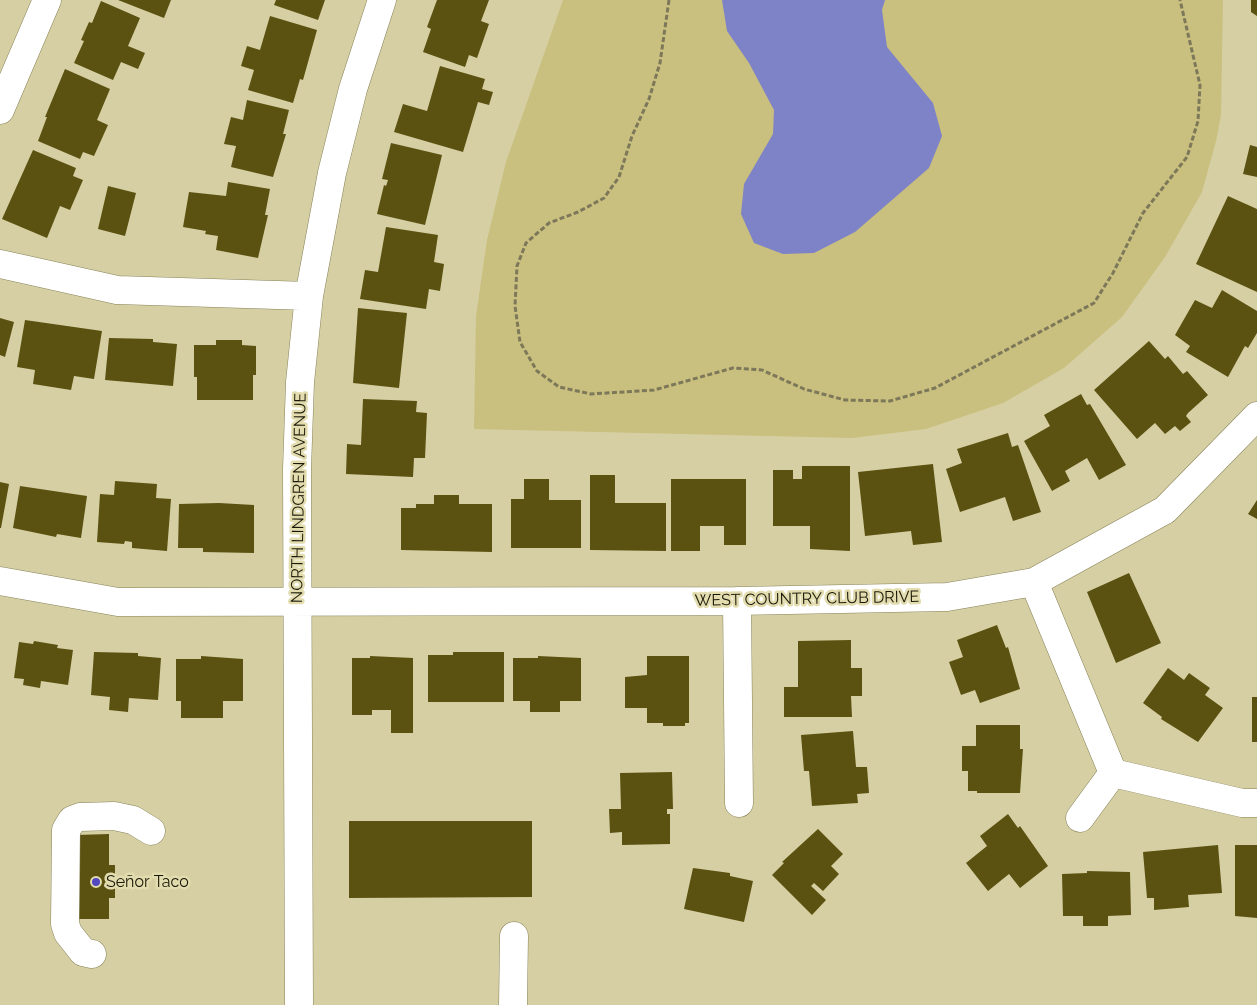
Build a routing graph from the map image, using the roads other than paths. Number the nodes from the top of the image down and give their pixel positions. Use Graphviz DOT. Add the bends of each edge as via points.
graph roads {
  1 [pos="46,0"];
  2 [pos="382,0"];
  3 [pos="0,110"];
  4 [pos="0,264"];
  5 [pos="309,296"];
  6 [pos="1257,416"];
  7 [pos="0,581"];
  8 [pos="1034,582"];
  9 [pos="738,601"];
  10 [pos="297,603"];
  11 [pos="1113,773"];
  12 [pos="739,803"];
  13 [pos="1257,803"];
  14 [pos="1080,818"];
  15 [pos="151,831"];
  16 [pos="514,936"];
  17 [pos="92,954"];
  18 [pos="299,1005"];
  19 [pos="513,1005"];
  1 -- 3 [label="street"];
  2 -- 5 [label="street, NORTH LINDGREN AVENUE" via="342,130"];
  4 -- 5 [label="street" via="117,290"];
  5 -- 10 [label="street, NORTH LINDGREN AVENUE" via="298,426"];
  6 -- 8 [label="street, WEST COUNTRY CLUB DRIVE" via="1165,510"];
  7 -- 10 [label="street, WEST COUNTRY CLUB DRIVE" via="118,602"];
  8 -- 9 [label="street, WEST COUNTRY CLUB DRIVE" via="947,597"];
  8 -- 11 [label="street"];
  9 -- 10 [label="street, WEST COUNTRY CLUB DRIVE"];
  9 -- 12 [label="street"];
  10 -- 18 [label="street, NORTH LINDGREN AVENUE"];
  11 -- 13 [label="street" via="1242,803"];
  11 -- 14 [label="street"];
  15 -- 17 [label="street" via="133,820 114,816 80,817 72,820 66,830 65,924 83,952"];
  16 -- 19 [label="street"];
}
